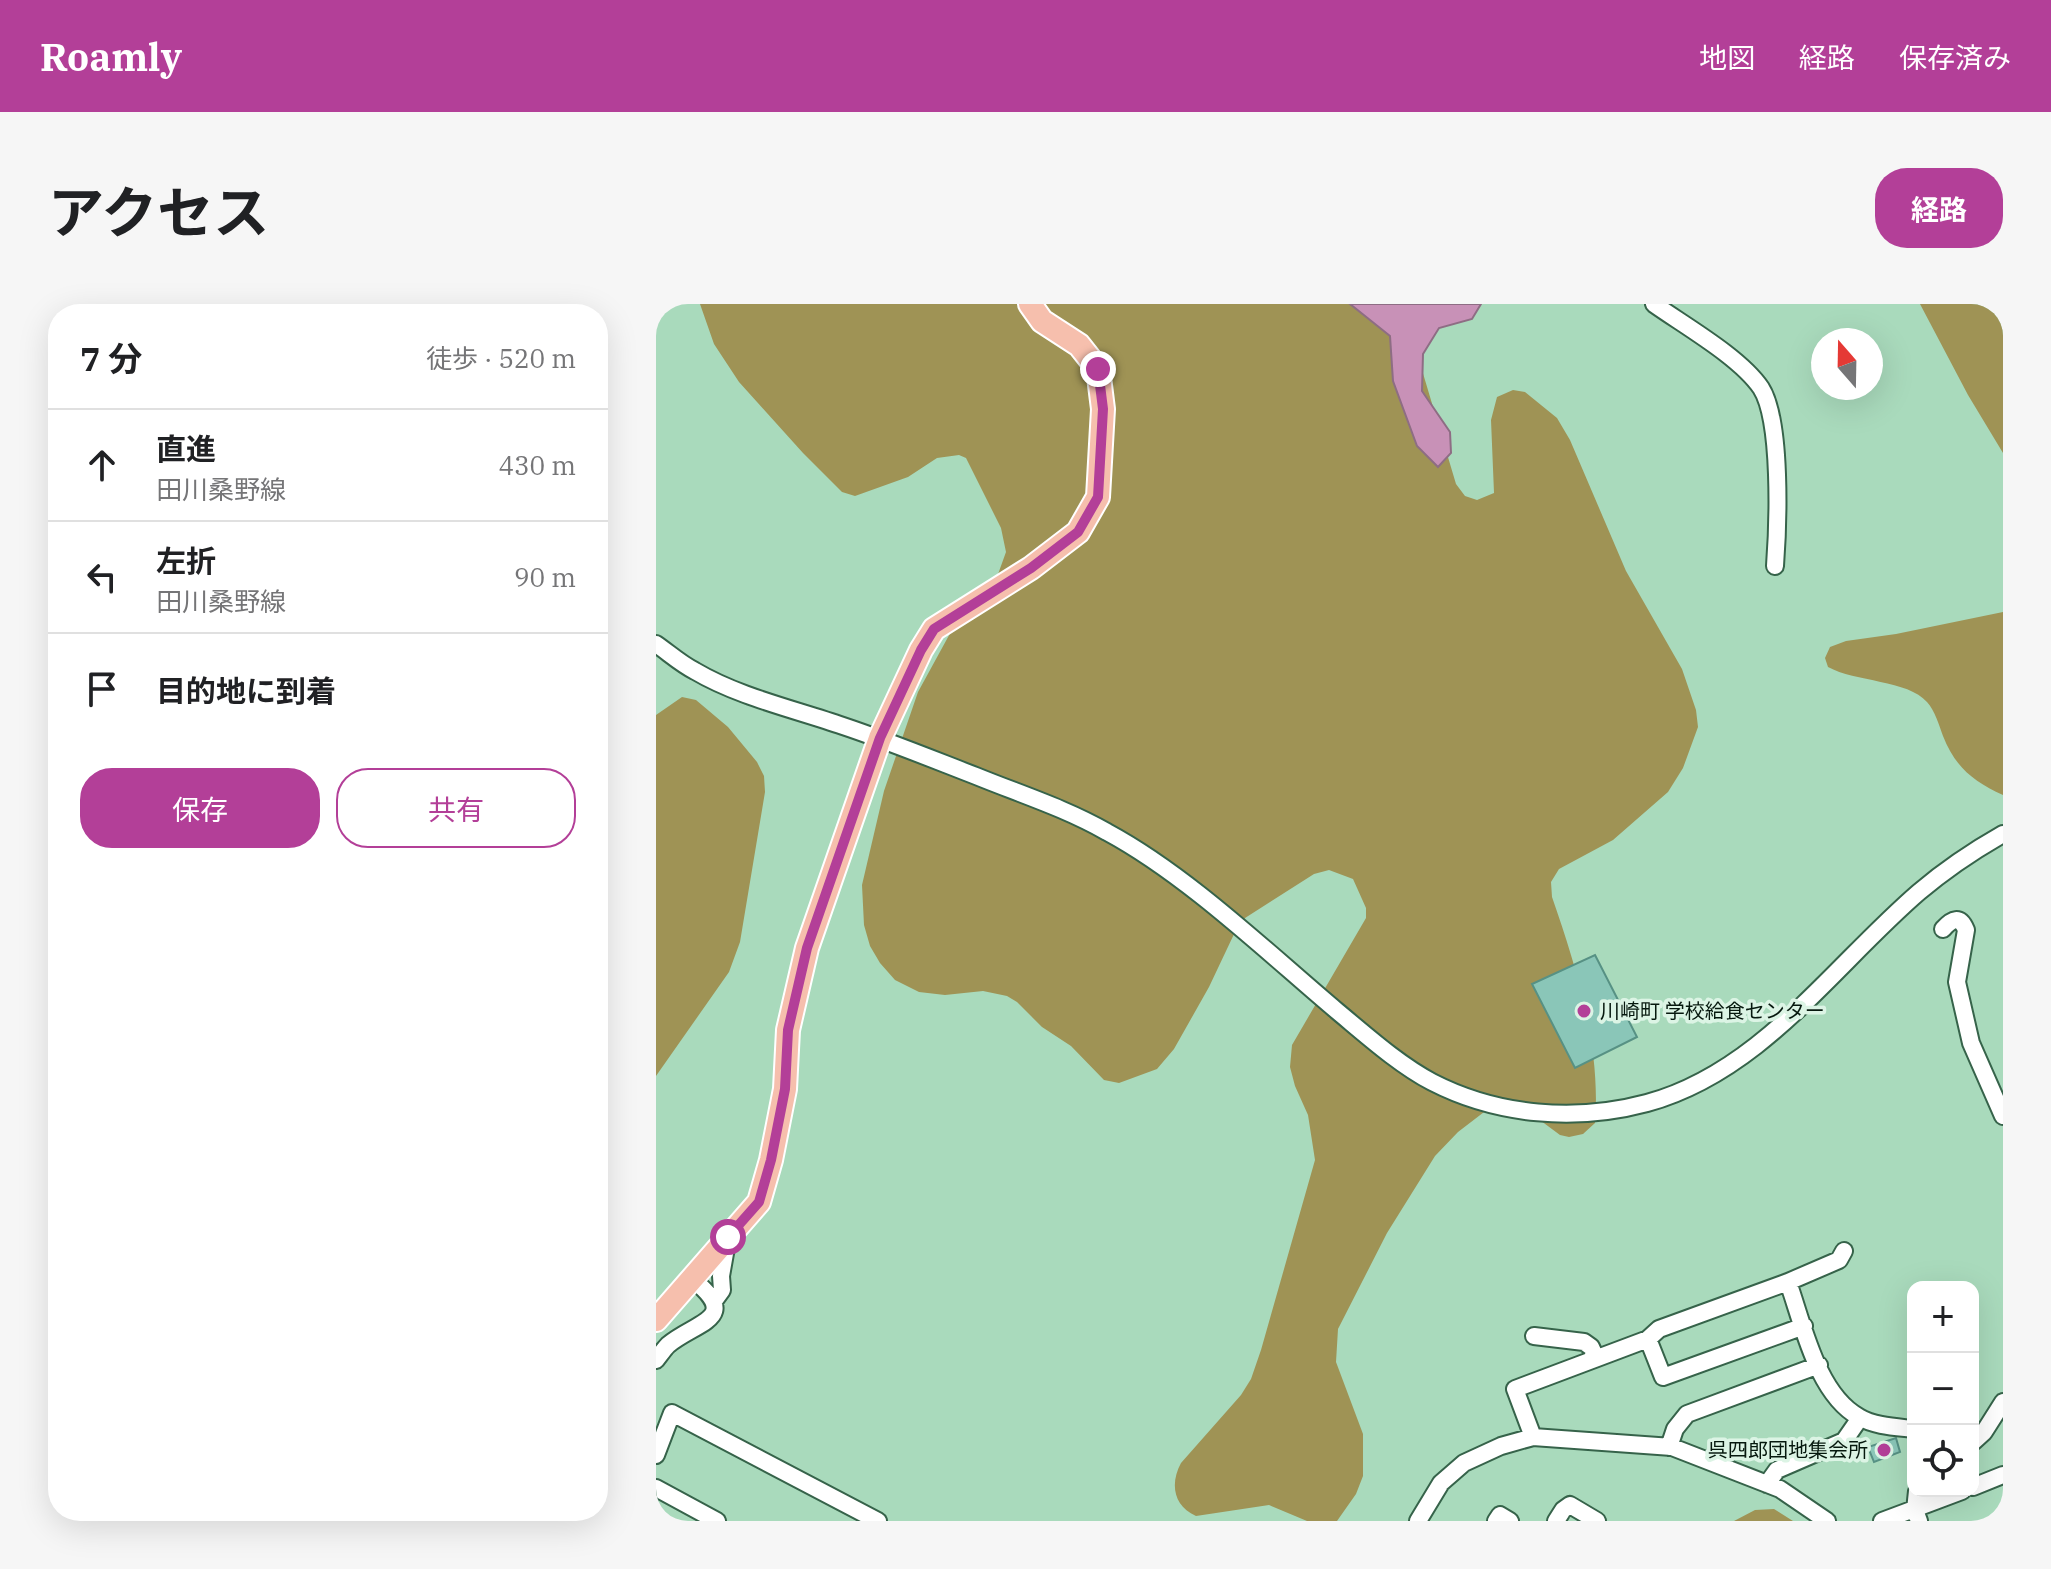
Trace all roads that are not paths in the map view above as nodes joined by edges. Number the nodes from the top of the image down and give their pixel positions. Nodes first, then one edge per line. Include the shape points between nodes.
1 (1030, 304) edge
2 (1654, 304) edge
3 (1775, 566) dead end
4 (656, 644) edge
5 (880, 738) junction
6 (2003, 834) edge
7 (1943, 929) dead end
8 (2003, 1116) edge
9 (728, 1237) junction
10 (1844, 1251) dead end
11 (691, 1278) junction
12 (1788, 1282) junction
13 (714, 1301) junction
14 (656, 1320) edge
15 (1804, 1326) junction
16 (1534, 1336) dead end
17 (1648, 1339) junction
18 (1596, 1358) junction
19 (656, 1360) edge
20 (1819, 1365) junction
21 (2003, 1402) edge
22 (1860, 1418) junction
23 (1907, 1428) edge
24 (1533, 1437) junction
25 (1979, 1437) edge
26 (1669, 1447) junction
27 (656, 1455) edge
28 (2003, 1475) edge
29 (1767, 1484) junction
30 (1979, 1485) edge
31 (656, 1488) edge
32 (1951, 1497) edge
33 (1917, 1516) edge
34 (717, 1521) edge
35 (878, 1521) edge
36 (1418, 1521) edge
37 (1496, 1521) edge
38 (1510, 1521) edge
39 (1556, 1521) edge
40 (1597, 1521) edge
41 (1827, 1521) edge
42 (1882, 1521) edge

1 - 5 main road via 1042,321 1079,345 1098,369 1103,409 1098,497 1078,532 934,629
2 - 3 street via 1739,365 1762,390 1773,425
4 - 5 street via 726,686
5 - 6 street via 1041,799 1109,833 1183,883 1370,1038 1431,1081 1474,1098 1545,1115 1593,1114 1646,1103 1690,1089 1724,1069 1780,1025 1919,893
5 - 9 main road via 807,948 788,1030 785,1089 759,1202
7 - 8 street via 1958,919 1966,930 1957,982 1971,1043
9 - 11 main road
9 - 13 street via 722,1290
10 - 12 street via 1839,1260
11 - 13 street
11 - 14 main road
12 - 15 street
12 - 17 street via 1659,1329
13 - 19 street via 706,1323 667,1346
15 - 17 street via 1663,1377
15 - 20 street
16 - 18 street via 1584,1342
17 - 18 street
18 - 24 street via 1515,1389
20 - 22 street via 1826,1385
20 - 26 street via 1687,1414
21 - 25 street
22 - 23 street
22 - 29 street via 1844,1441 1777,1470
24 - 26 street
24 - 36 street via 1464,1463 1441,1483
26 - 29 street
27 - 35 street via 672,1413
28 - 30 street
29 - 41 street
31 - 34 street
32 - 33 street
33 - 42 street
37 - 38 street via 1500,1515
39 - 40 street via 1570,1505

